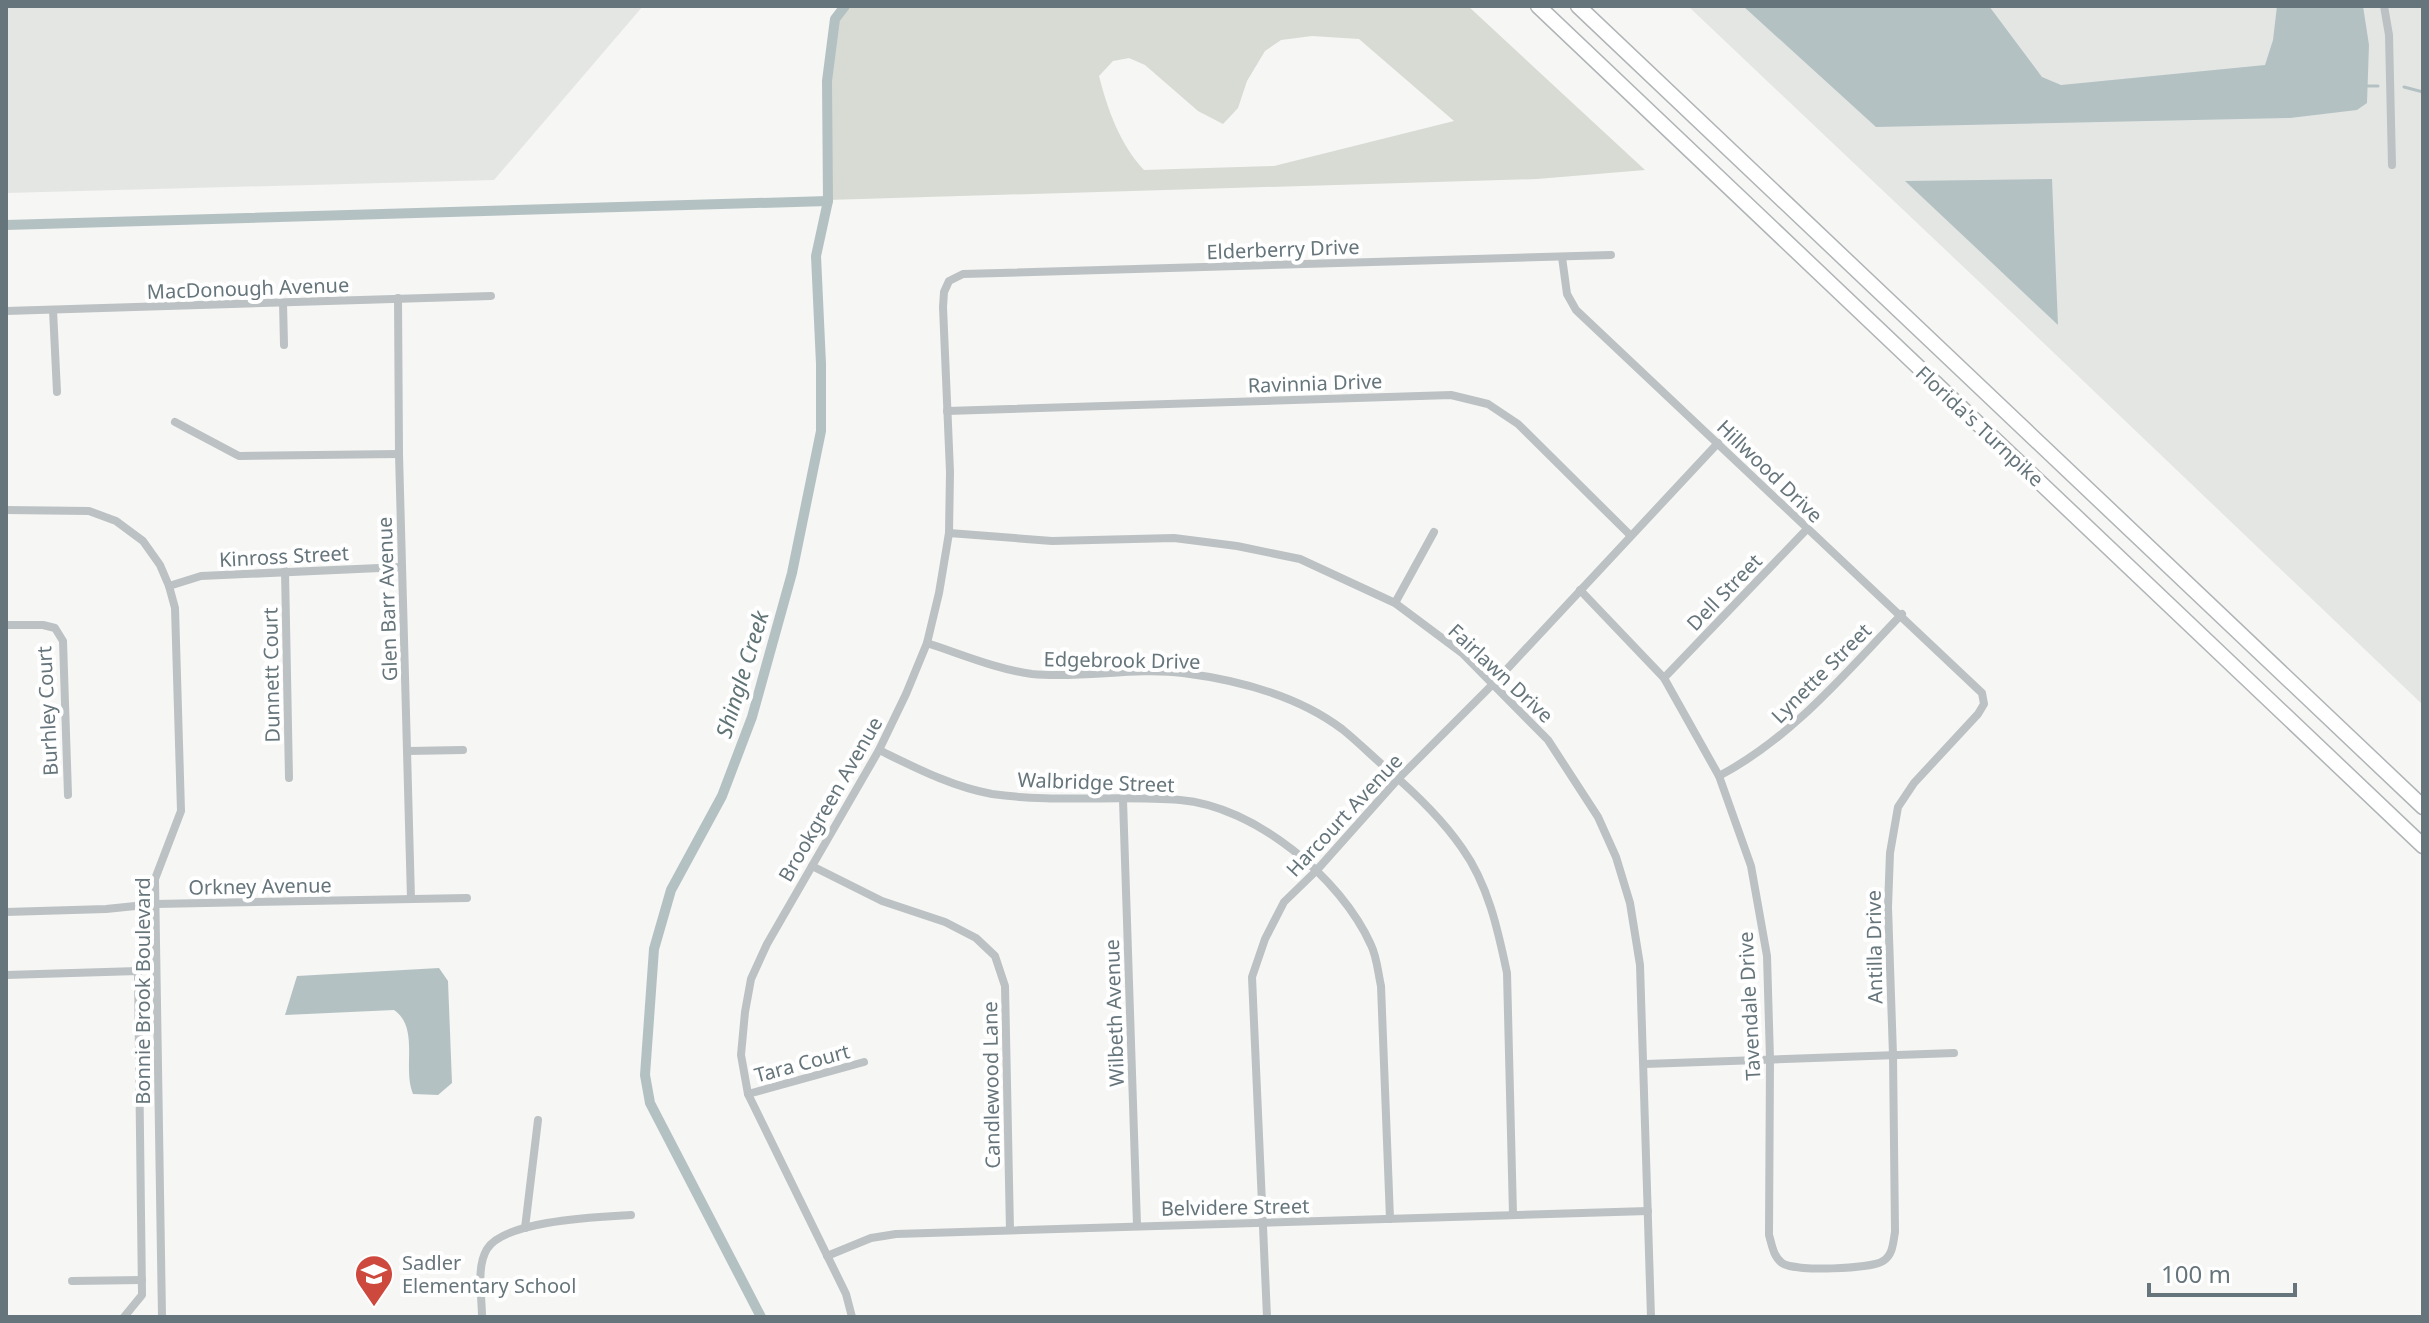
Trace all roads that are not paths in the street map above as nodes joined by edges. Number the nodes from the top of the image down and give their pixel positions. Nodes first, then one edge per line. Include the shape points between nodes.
1 (1538, 6) edge
2 (1578, 6) edge
3 (2384, 6) edge
4 (2392, 165) dead end
5 (1611, 255) dead end
6 (1562, 257) junction
7 (956, 276) joint
8 (491, 296) dead end
9 (398, 298) junction
10 (283, 303) junction
11 (53, 310) junction
12 (6, 311) edge
13 (284, 345) dead end
14 (57, 392) dead end
15 (947, 411) junction
16 (175, 422) dead end
17 (1718, 443) junction
18 (399, 454) junction
19 (6, 510) edge
20 (1807, 529) junction
21 (1434, 532) dead end
22 (949, 533) junction
23 (1630, 535) junction
24 (402, 567) junction
25 (285, 571) junction
26 (169, 586) junction
27 (1580, 590) junction
28 (1395, 603) junction
29 (1902, 614) junction
30 (6, 625) edge
31 (927, 643) junction
32 (1664, 678) junction
33 (1494, 683) junction
34 (1982, 693) joint
35 (463, 750) dead end
36 (879, 750) junction
37 (408, 751) junction
38 (1719, 776) junction
39 (289, 778) dead end
40 (1398, 779) junction
41 (68, 795) dead end
42 (1123, 800) junction
43 (2423, 807) edge
44 (2423, 846) edge
45 (812, 866) junction
46 (1316, 871) junction
47 (467, 898) dead end
48 (411, 899) junction
49 (155, 904) junction
50 (6, 912) edge
51 (6, 975) edge
52 (1954, 1053) dead end
53 (1893, 1055) junction
54 (1770, 1059) junction
55 (864, 1062) dead end
56 (1645, 1064) junction
57 (748, 1094) junction
58 (538, 1120) dead end
59 (1648, 1211) junction
60 (1513, 1214) junction
61 (631, 1215) dead end
62 (1390, 1219) junction
63 (1263, 1222) junction
64 (1137, 1225) junction
65 (525, 1228) junction
66 (1010, 1230) junction
67 (1769, 1235) joint
68 (827, 1256) junction
69 (142, 1280) junction
70 (72, 1281) dead end
71 (161, 1315) edge
72 (124, 1317) edge
73 (482, 1317) edge
74 (852, 1317) edge
75 (1267, 1317) edge
76 (1651, 1317) edge

1 - 44 highway, Florida's Turnpike
2 - 43 highway, Florida's Turnpike
3 - 4 street
5 - 6 street, Elderberry Drive
6 - 7 street, Elderberry Drive
6 - 17 street, Hillwood Drive via 1567,294 1576,310
7 - 15 street, Brookgreen Avenue via 944,292 943,307
8 - 9 street, MacDonough Avenue
9 - 10 street, MacDonough Avenue
9 - 18 street, Glen Barr Avenue
10 - 11 street, MacDonough Avenue
10 - 13 street
11 - 12 street, MacDonough Avenue
11 - 14 street
15 - 22 street, Brookgreen Avenue
15 - 23 street, Ravinnia Drive via 1451,395 1488,404 1518,424
16 - 18 street via 239,456
17 - 20 street, Hillwood Drive
17 - 23 street, Harcourt Avenue
18 - 24 street, Glen Barr Avenue
19 - 26 street, Bonnie Brook Boulevard via 89,511 116,521 143,541
20 - 29 street, Hillwood Drive
20 - 32 street, Dell Street
21 - 28 street
22 - 28 street, Fairlawn Drive via 1052,541 1174,538 1237,546 1300,559
22 - 31 street, Brookgreen Avenue
23 - 27 street, Harcourt Avenue
24 - 25 street, Kinross Street
24 - 37 street, Glen Barr Avenue
25 - 26 street, Kinross Street via 201,576
25 - 39 street, Dunnett Court
26 - 49 street, Bonnie Brook Boulevard via 175,608 181,811 155,879
27 - 32 street, Tavendale Drive
27 - 33 street, Harcourt Avenue
28 - 33 street, Fairlawn Drive
29 - 34 street, Hillwood Drive
29 - 38 street, Lynette Street via 1798,722 1752,759
30 - 41 street, Burhley Court via 55,628 63,641
31 - 36 street, Brookgreen Avenue
31 - 40 street, Edgebrook Drive via 1034,674 1180,673 1238,682 1290,700 1340,728
32 - 38 street, Tavendale Drive
33 - 40 street, Harcourt Avenue
33 - 56 street, Fairlawn Drive via 1548,740 1598,817 1616,857 1640,965
34 - 53 street, Antilla Drive via 1984,704 1978,714 1898,807 1888,907
35 - 37 street
36 - 42 street, Walbridge Street via 988,793
36 - 45 street, Brookgreen Avenue
37 - 48 street, Glen Barr Avenue
38 - 54 street, Tavendale Drive via 1751,866 1767,956
40 - 46 street, Harcourt Avenue
40 - 60 street, Edgebrook Drive via 1463,849 1499,935 1507,973
42 - 46 street, Walbridge Street via 1182,800 1225,810 1253,822
42 - 64 street, Wilbeth Avenue
45 - 57 street, Brookgreen Avenue via 751,979 741,1055
45 - 66 street, Candlewood Lane via 882,901 955,927 995,956 1005,986
46 - 62 street, Walbridge Street via 1356,915 1373,948 1381,986
46 - 63 street, Harcourt Avenue via 1284,902 1252,977
47 - 48 street, Orkney Avenue
48 - 49 street, Orkney Avenue
49 - 50 street, Orkney Avenue
49 - 71 street, Bonnie Brook Boulevard
51 - 69 street via 138,971
52 - 53 street
53 - 54 street
53 - 67 street, Antilla Drive via 1895,1232 1887,1260 1795,1269 1774,1254
54 - 56 street
54 - 67 street, Tavendale Drive
55 - 57 street, Tara Court
56 - 59 street, Fairlawn Drive
57 - 68 street, Brookgreen Avenue
58 - 65 street
59 - 60 street, Belvidere Street
59 - 76 street, Fairlawn Drive
60 - 62 street, Belvidere Street
61 - 65 street
62 - 63 street, Belvidere Street
63 - 64 street, Belvidere Street
63 - 75 street, Harcourt Avenue
64 - 66 street, Belvidere Street
65 - 73 street via 496,1238 486,1250 481,1266
66 - 68 street, Belvidere Street via 896,1234
68 - 74 street, Brookgreen Avenue
69 - 70 street
69 - 72 street via 142,1295

